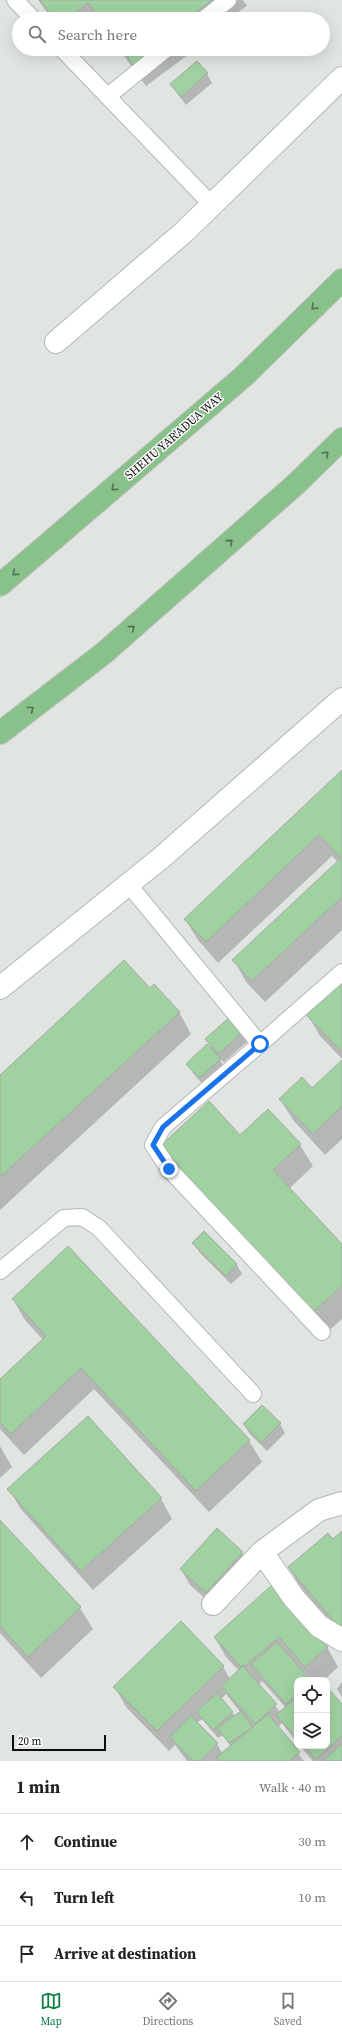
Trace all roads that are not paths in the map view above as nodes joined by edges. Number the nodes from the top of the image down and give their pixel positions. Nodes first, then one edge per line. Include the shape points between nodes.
1 (15, 0) edge
2 (228, 0) edge
3 (26, 12) edge
4 (213, 12) edge
5 (69, 56) edge
6 (157, 56) edge
7 (342, 78) edge
8 (108, 96) junction
9 (212, 205) junction
10 (342, 280) edge
11 (56, 342) dead end
12 (342, 439) edge
13 (0, 585) edge
14 (342, 699) edge
15 (0, 733) edge
16 (129, 885) junction
17 (342, 972) edge
18 (0, 988) edge
19 (260, 1044) junction
20 (0, 1271) edge
21 (322, 1332) dead end
22 (253, 1394) dead end
23 (342, 1503) edge
24 (262, 1552) junction
25 (213, 1604) dead end
26 (342, 1640) edge

1 - 3 lane
2 - 4 lane
5 - 8 lane
6 - 8 lane
7 - 9 street
8 - 9 lane
9 - 11 street
10 -> 13 highway, SHEHU YAR'ADUA WAY via 244,376
15 -> 12 highway via 104,653 290,489
14 - 16 street
16 - 18 street
16 - 19 lane
17 - 19 lane
19 - 21 lane via 163,1127 153,1145 169,1169
20 - 22 lane via 64,1218 82,1217 99,1228
23 - 24 street via 319,1510
24 - 25 street
24 - 26 street via 294,1598 319,1626

